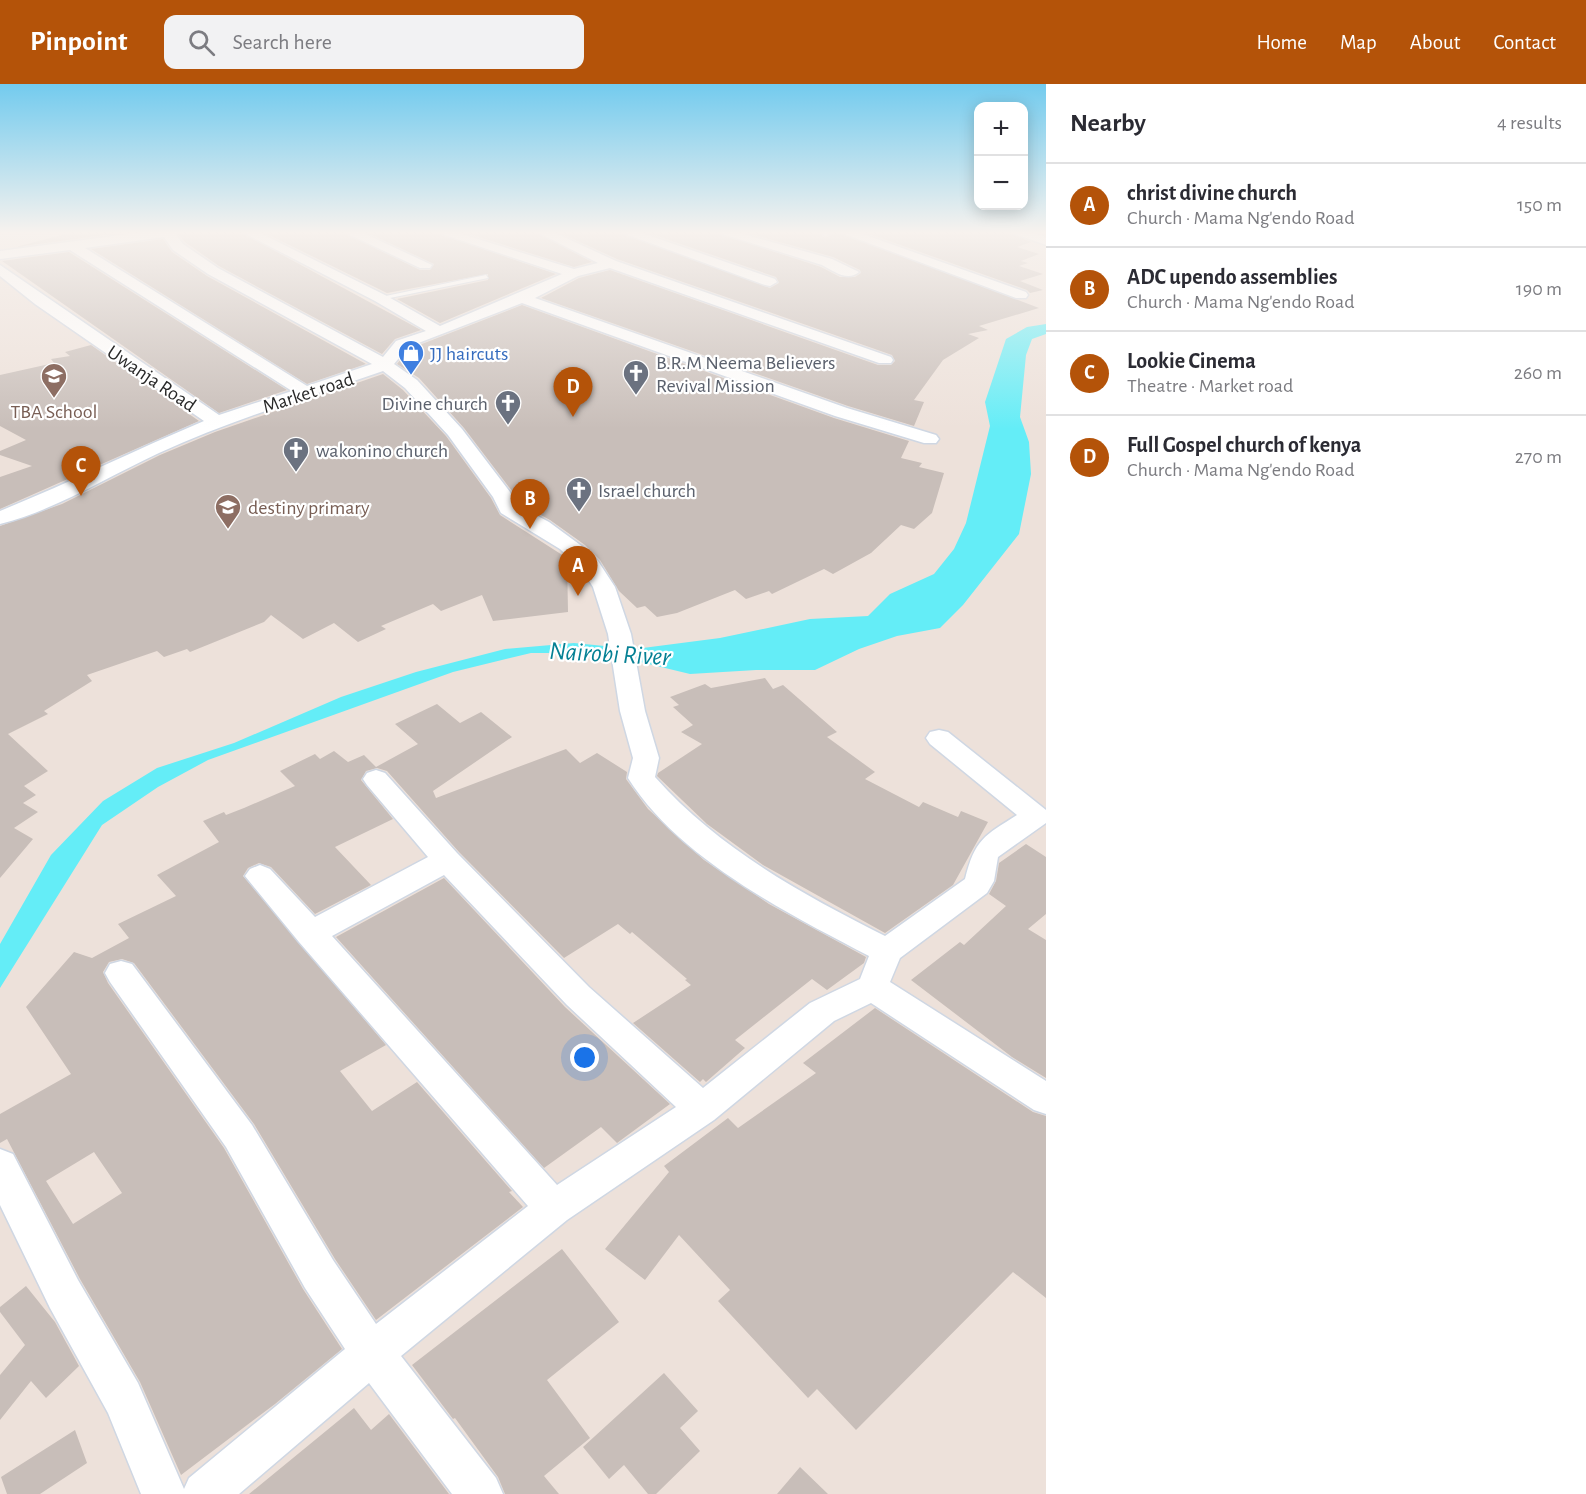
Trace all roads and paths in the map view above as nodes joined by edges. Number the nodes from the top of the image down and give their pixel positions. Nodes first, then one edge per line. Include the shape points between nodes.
1 (38, 298) edge
2 (156, 298) edge
3 (262, 298) edge
4 (380, 298) edge
5 (518, 298) edge
6 (522, 298) edge
7 (709, 298) edge
8 (439, 332) junction
9 (885, 360) dead end
10 (385, 365) junction
11 (305, 392) junction
12 (217, 422) junction
13 (930, 439) dead end
14 (0, 518) edge
15 (939, 738) dead end
16 (376, 779) dead end
17 (447, 860) junction
18 (260, 876) dead end
19 (310, 934) junction
20 (887, 951) junction
21 (121, 973) dead end
22 (872, 987) junction
23 (1046, 1099) edge
24 (702, 1109) junction
25 (0, 1166) edge
26 (554, 1208) junction
27 (372, 1353) junction
28 (164, 1494) edge
29 (205, 1494) edge
30 (480, 1494) edge

1 - 12 street, Uwanja Road
2 - 11 street
3 - 10 street
4 - 8 street
5 - 8 street, Market road
6 - 13 street via 841,412
7 - 9 street
8 - 10 street, Market road via 402,344
10 - 11 street, Market road
10 - 20 street via 411,384 456,433 508,508 542,527 592,568 616,621 636,737 646,758 641,778 656,797 704,842 803,908
11 - 12 street, Market road
12 - 14 street, Market road
15 - 20 street via 1036,816 986,851 977,885
16 - 17 street
17 - 19 street
17 - 24 street via 578,996
18 - 19 street
19 - 26 street
20 - 22 street
21 - 27 street via 239,1136 319,1274
22 - 23 street
22 - 24 street via 822,1012
24 - 26 street
25 - 28 street via 64,1294 123,1398
26 - 27 street
27 - 29 street
27 - 30 street

